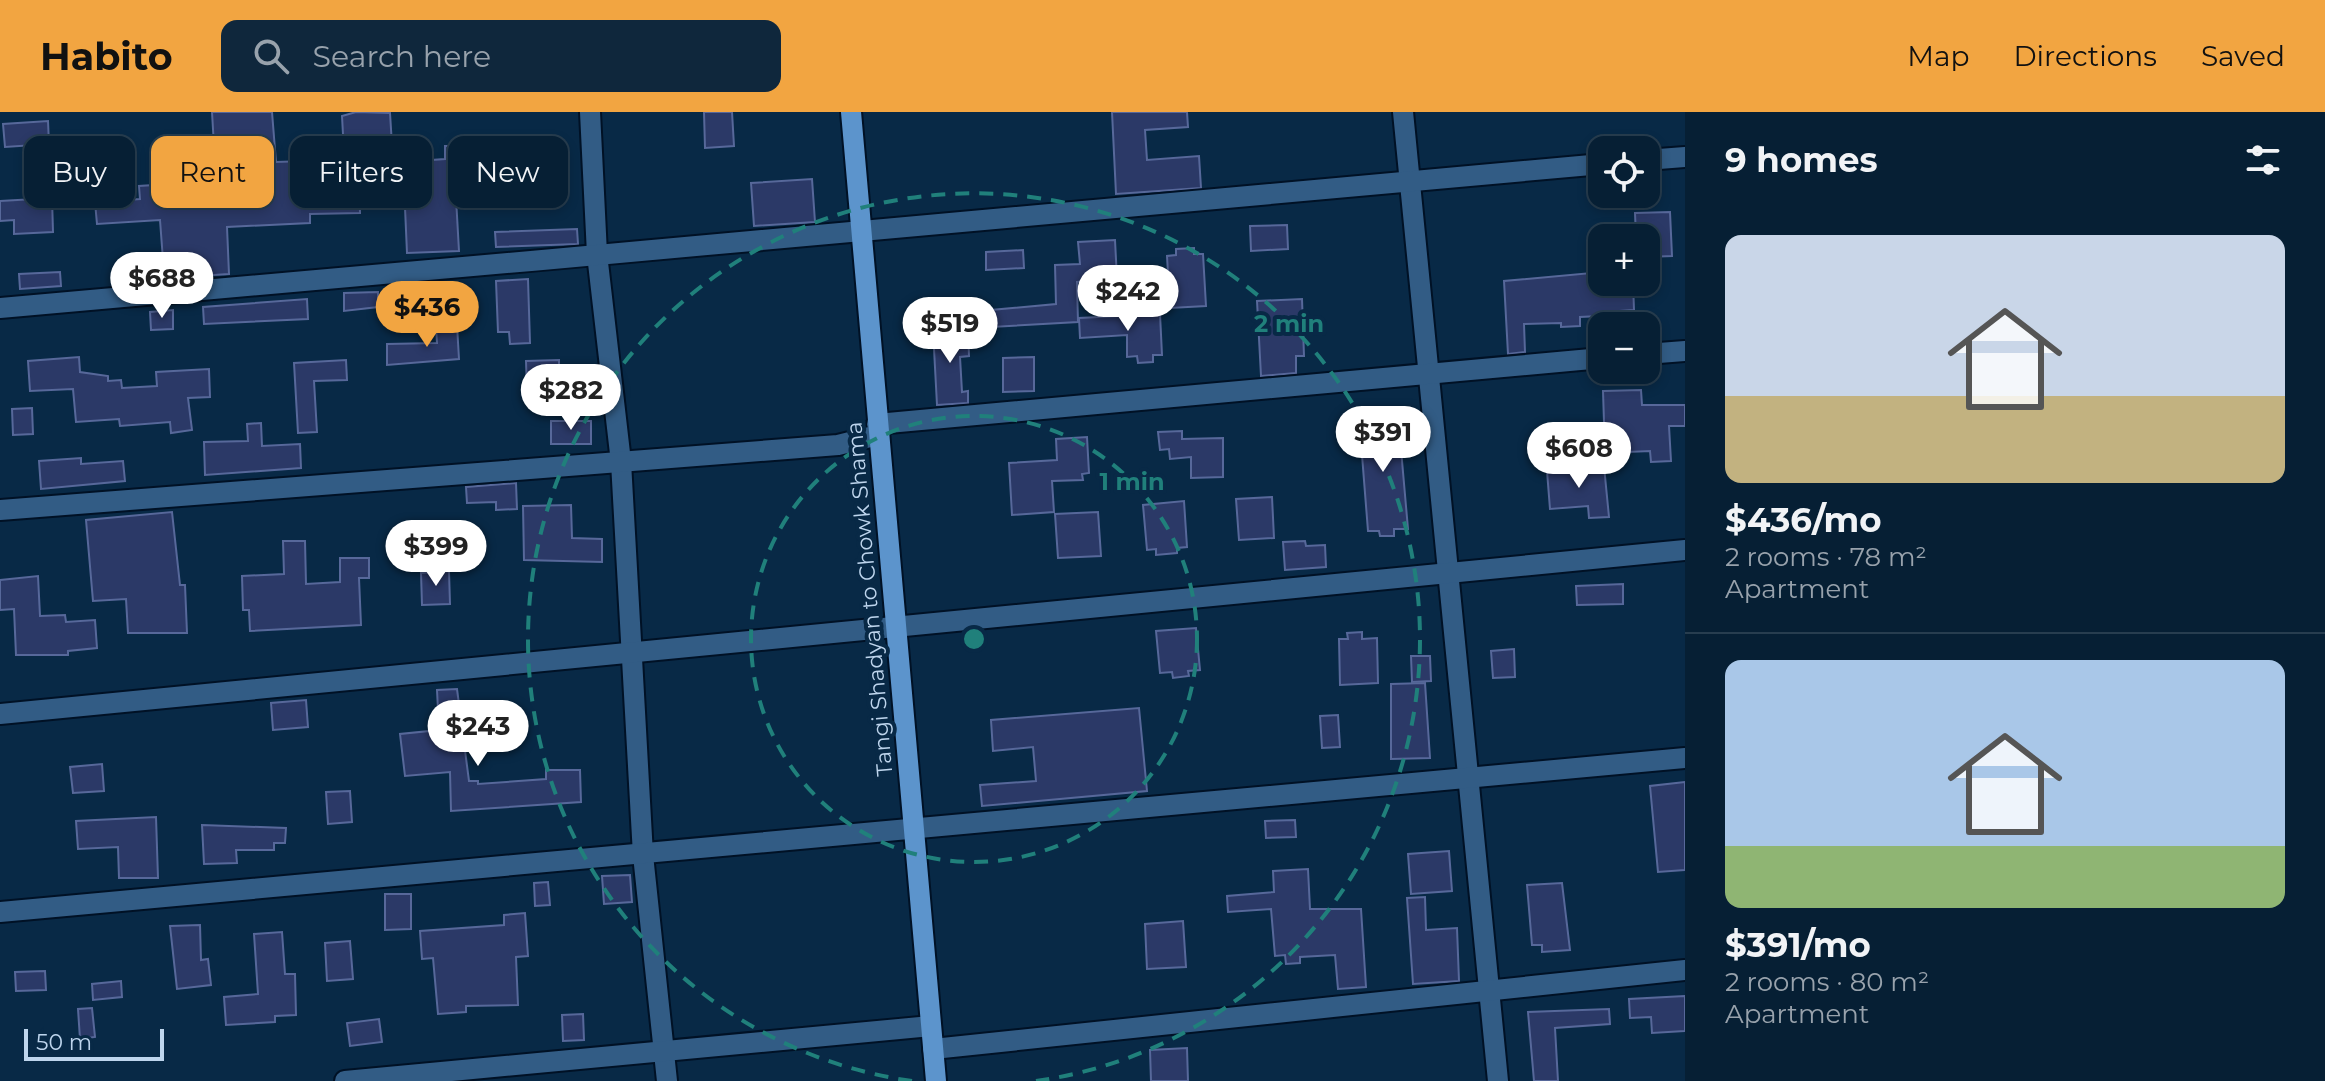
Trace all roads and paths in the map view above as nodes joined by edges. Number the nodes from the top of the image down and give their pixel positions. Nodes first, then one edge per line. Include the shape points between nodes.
1 (590, 112) edge
2 (851, 112) edge
3 (1403, 112) edge
4 (1685, 157) edge
5 (1660, 159) edge
6 (1588, 165) edge
7 (1410, 182) junction
8 (861, 234) junction
9 (597, 254) junction
10 (0, 308) edge
11 (1685, 351) edge
12 (1660, 353) edge
13 (1588, 359) edge
14 (1429, 374) junction
15 (877, 430) junction
16 (621, 462) junction
17 (0, 510) edge
18 (1685, 550) edge
19 (1448, 573) junction
20 (897, 625) junction
21 (630, 655) junction
22 (0, 714) edge
23 (1685, 758) edge
24 (1468, 778) junction
25 (915, 831) junction
26 (643, 855) junction
27 (0, 912) edge
28 (1685, 970) edge
29 (1489, 991) junction
30 (931, 1026) junction
31 (933, 1049) junction
32 (662, 1051) junction
33 (345, 1081) edge
34 (667, 1081) edge
35 (936, 1081) edge
36 (1498, 1081) edge

1 - 9 street
2 - 8 main road, Tangi Shadyan to Chowk Shama
3 - 7 street
4 - 5 street
6 - 7 street
7 - 8 street
7 - 14 street
8 - 9 street
8 - 15 main road, Tangi Shadyan to Chowk Shama
9 - 10 street
9 - 16 street
11 - 12 street
13 - 14 street
14 - 15 street
14 - 19 street
15 - 16 street via 838,445
15 - 20 main road, Tangi Shadyan to Chowk Shama
16 - 17 street
16 - 21 street
18 - 19 street
19 - 20 street
19 - 24 street
20 - 21 street
20 - 25 main road, Tangi Shadyan to Chowk Shama
21 - 22 street
21 - 26 street
23 - 24 street
24 - 25 street
24 - 29 street
25 - 26 street
25 - 30 main road, Tangi Shadyan to Chowk Shama
26 - 27 street
26 - 32 street
28 - 29 street
29 - 31 street
29 - 36 street
30 - 31 main road, Tangi Shadyan to Chowk Shama
30 - 32 street
31 - 35 main road, Tangi Shadyan to Chowk Shama
32 - 33 street
32 - 34 street

